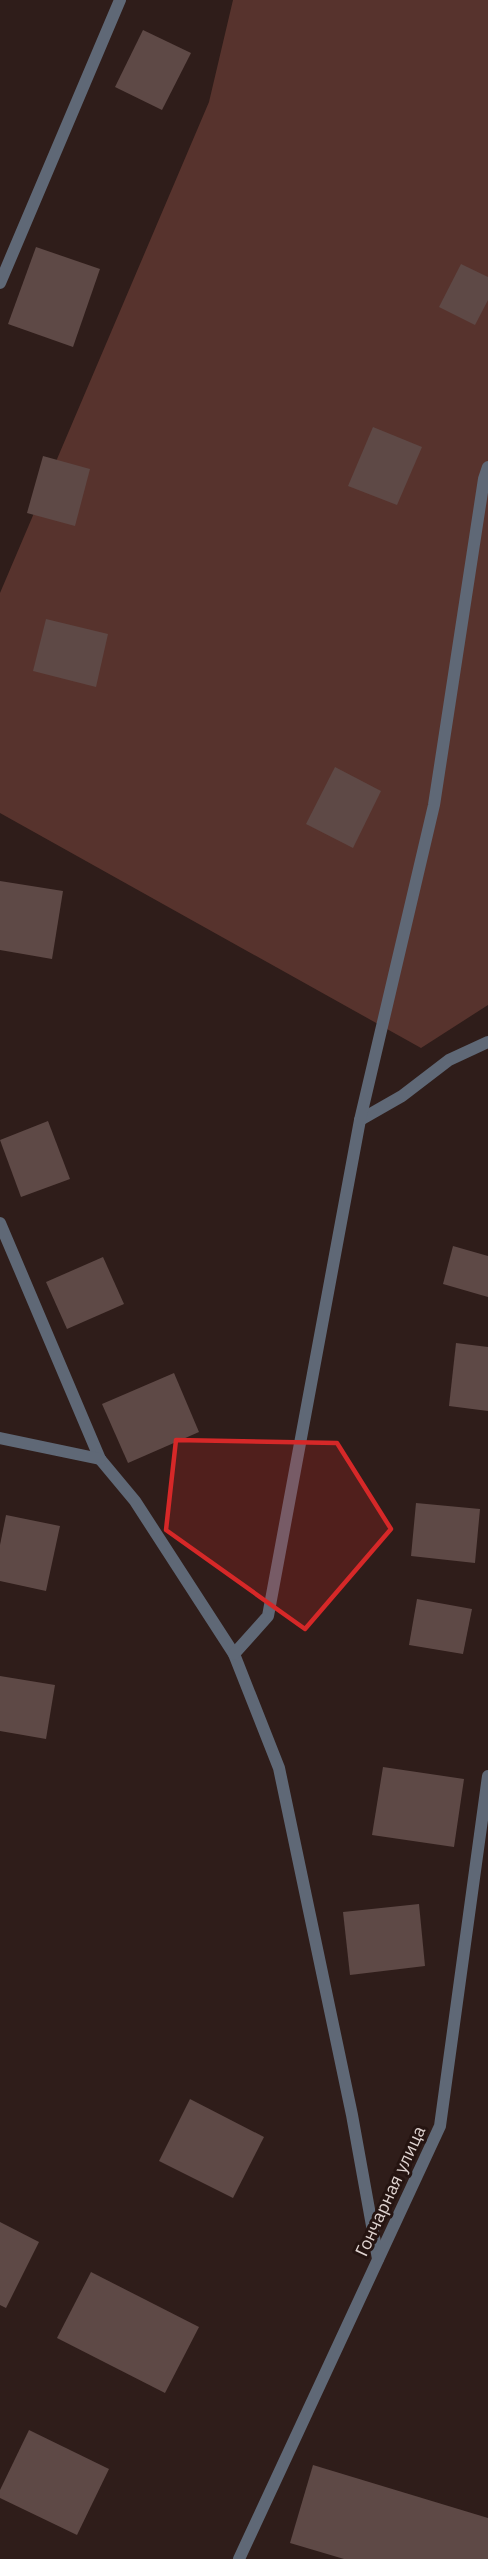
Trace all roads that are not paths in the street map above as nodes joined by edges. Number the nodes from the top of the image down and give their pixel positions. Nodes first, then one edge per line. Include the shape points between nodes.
1 (120, 0) edge
2 (0, 283) edge
3 (488, 467) edge
4 (488, 1042) edge
5 (360, 1120) junction
6 (0, 1223) edge
7 (0, 1438) edge
8 (100, 1459) junction
9 (234, 1654) junction
10 (488, 1776) edge
11 (378, 2259) junction
12 (239, 2559) edge

1 - 2 street
3 - 5 street via 434,805
4 - 5 street via 449,1060 402,1096
5 - 9 street via 268,1616
6 - 8 street
7 - 8 street
8 - 9 street via 135,1501
9 - 11 street via 279,1768
10 - 11 street, Гончарная улица via 440,2126
11 - 12 street, Гончарная улица

